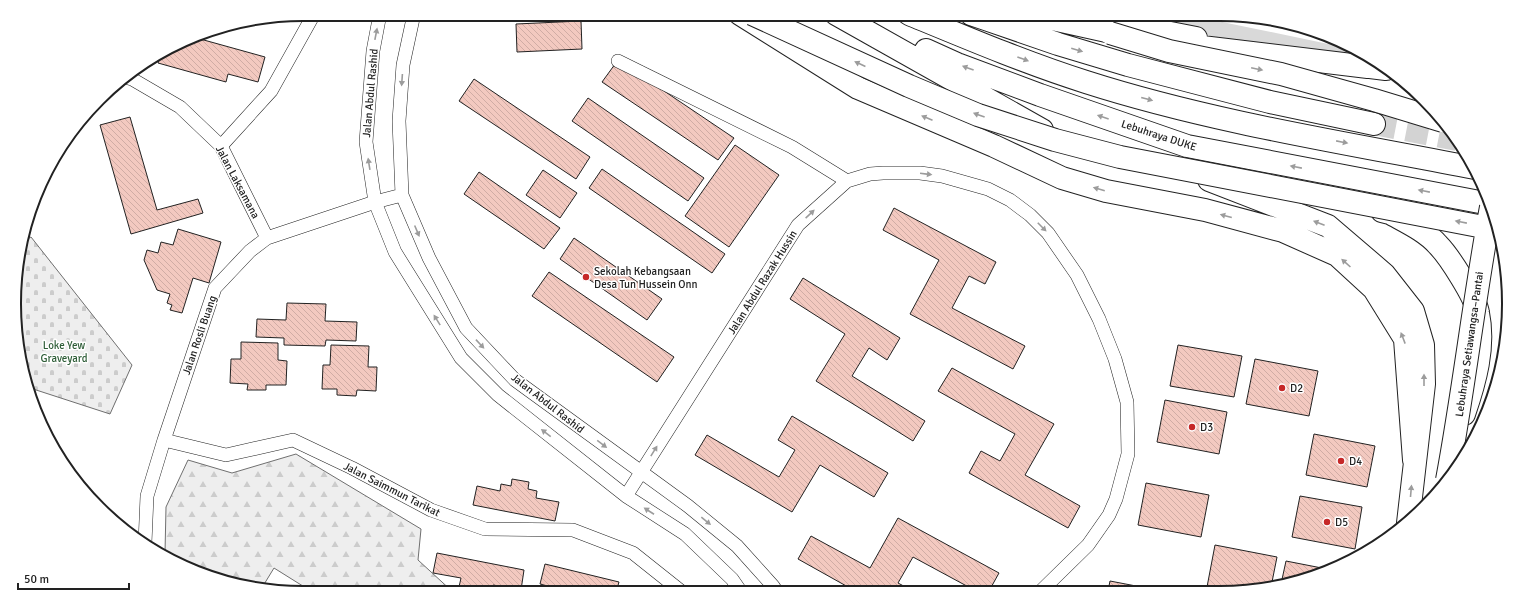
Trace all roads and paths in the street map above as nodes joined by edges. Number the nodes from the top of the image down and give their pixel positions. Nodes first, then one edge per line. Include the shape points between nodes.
1 (310, 21) edge
2 (379, 21) edge
3 (412, 21) edge
4 (751, 21) edge
5 (767, 21) edge
6 (848, 21) edge
7 (860, 21) edge
8 (925, 21) edge
9 (992, 21) edge
10 (1059, 21) edge
11 (1108, 21) edge
12 (1110, 33) junction
13 (618, 61) dead end
14 (1374, 67) edge
15 (1374, 68) edge
16 (132, 79) edge
17 (1210, 86) junction
18 (1422, 107) edge
19 (1433, 118) edge
20 (1374, 124) tunnel mouth
21 (222, 146) junction
22 (1466, 166) edge
23 (1204, 178) junction
24 (847, 181) junction
25 (402, 195) junction
26 (375, 202) junction
27 (1483, 203) edge
28 (1489, 219) edge
29 (1492, 229) edge
30 (267, 238) junction
31 (164, 440) junction
32 (1414, 460) junction
33 (1448, 469) edge
34 (641, 473) junction
35 (1445, 473) edge
36 (626, 496) junction
37 (1409, 513) edge
38 (145, 537) edge
39 (674, 586) edge
40 (737, 586) edge
41 (773, 586) edge
42 (1046, 586) edge

1 - 21 street via 271,91
26 -> 2 street, Jalan Abdul Rashid via 366,142 373,51
3 -> 25 street, Jalan Abdul Rashid via 403,65 400,113
32 -> 4 highway via 1405,339 1374,289 1337,255 1283,231 1204,210 1106,191 1062,178 858,88
29 -> 5 highway, bridge via 1120,156 1055,140 978,115
6 - 23 highway via 1042,131
27 -> 7 highway, Lebuhraya DUKE via 1187,146 957,64
8 -> 22 highway via 1086,82 1172,106
9 -> 17 highway via 1058,44
10 - 12 highway
11 - 14 highway
12 - 15 highway, bridge
12 -> 19 highway, bridge via 1169,51 1281,74
13 - 24 street via 792,147
16 - 21 street, Jalan Laksamana via 180,107
17 - 18 highway via 1273,91 1372,111
17 - 20 highway via 1270,102
21 - 30 street, Jalan Laksamana
32 -> 23 highway via 1424,384 1424,345 1413,311 1384,274 1328,226
23 - 35 highway via 1390,213 1438,244 1460,274 1478,312 1480,349 1474,384
34 -> 24 street, Jalan Abdul Razak Hussin via 798,226
24 -> 42 street, Jalan Abdul Razak Hussin via 870,174 914,173 942,176 988,189 1010,200 1048,233 1089,297 1115,359 1126,402 1128,454 1116,499 1100,531
25 - 26 street, Jalan Rosli Buang
25 -> 34 street, Jalan Abdul Rashid via 429,258 466,328 515,380
26 - 30 street, Jalan Rosli Buang
36 -> 26 street, Jalan Abdul Rashid via 498,395 461,358 395,252
28 - 33 highway, Lebuhraya Setiawangsa–Pantai, bridge
30 - 31 street, Jalan Rosli Buang via 250,251 214,288
31 - 38 street, Jalan Rosli Buang via 147,496
31 - 39 street, Jalan Saimmun Tarikat via 226,455 293,440 431,510 484,529 580,532 633,554
37 -> 32 highway
34 - 36 street, Jalan Abdul Razak Hussin
34 -> 41 street, Jalan Abdul Rashid via 688,506 737,546
40 -> 36 street, Jalan Abdul Rashid via 685,534

